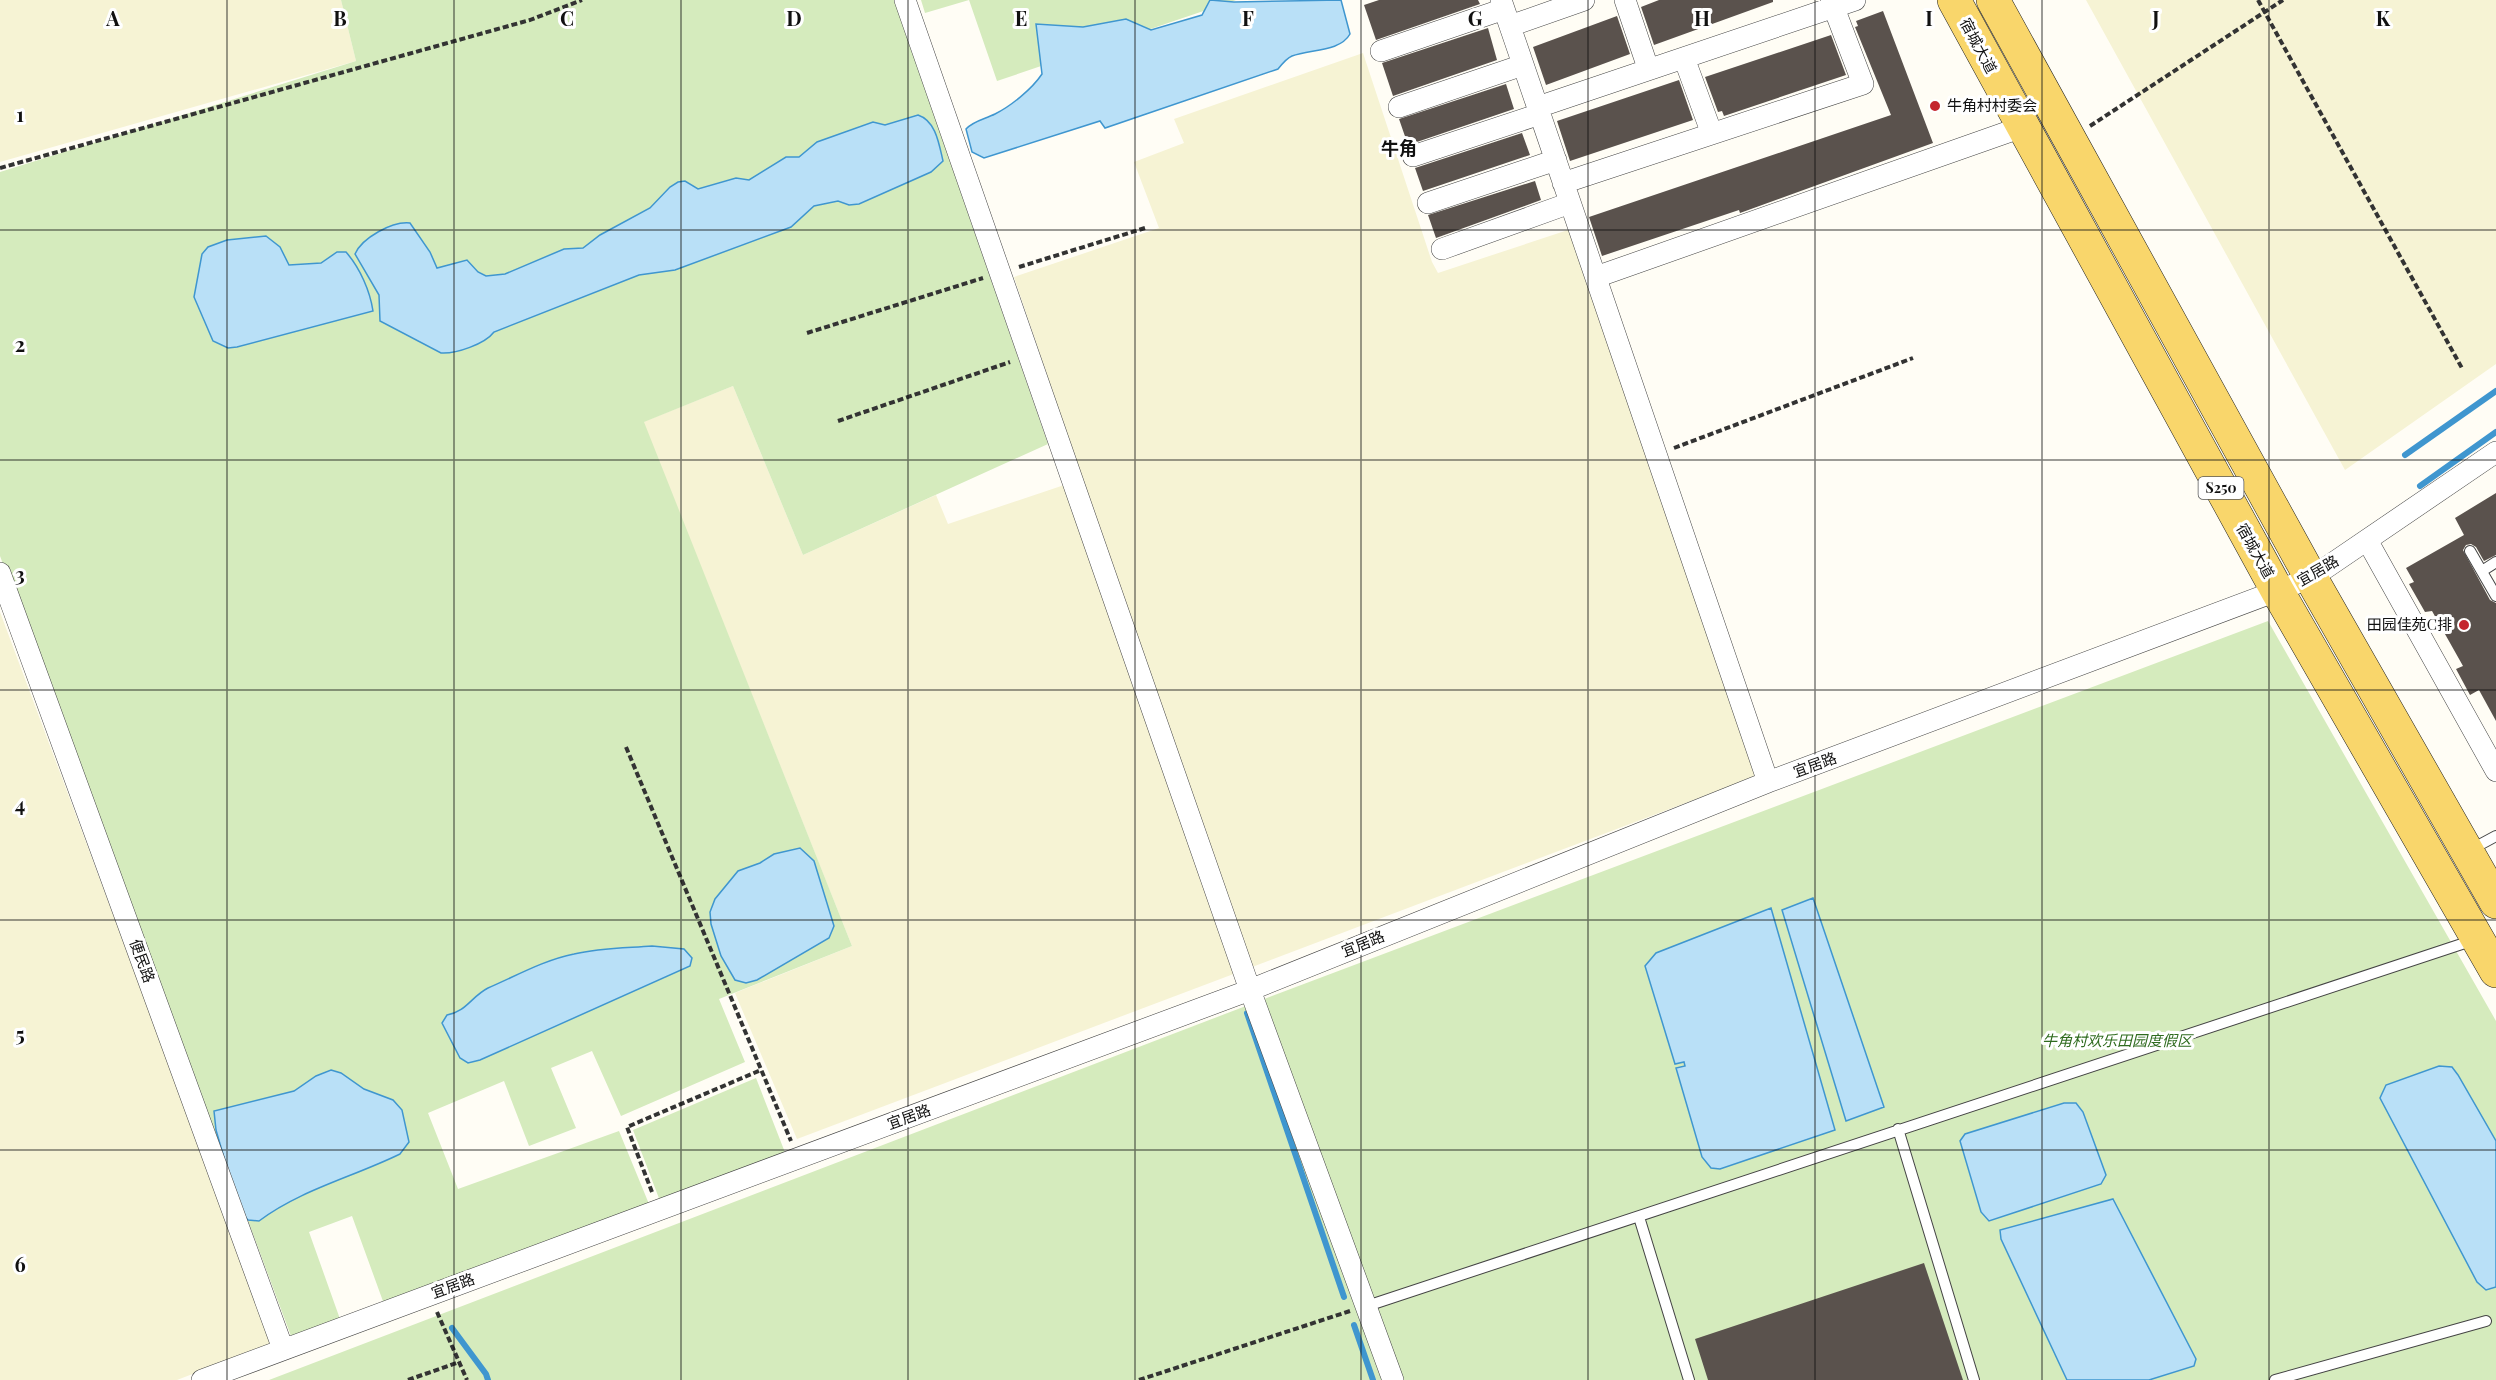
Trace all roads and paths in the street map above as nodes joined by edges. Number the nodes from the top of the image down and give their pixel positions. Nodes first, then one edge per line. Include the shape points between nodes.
1 (582, 0) edge
2 (905, 0) edge
3 (1584, 0) edge
4 (1624, 0) edge
5 (1855, 0) edge
6 (1954, 0) edge
7 (1993, 0) edge
8 (2258, 0) edge
9 (2283, 0) edge
10 (1832, 4) edge
11 (1505, 12) edge
12 (2265, 13) junction
13 (1381, 51) dead end
14 (1684, 58) junction
15 (1523, 65) junction
16 (1648, 68) junction
17 (1399, 107) dead end
18 (1539, 111) junction
19 (2022, 126) junction
20 (1712, 134) junction
21 (2069, 139) junction
22 (1413, 156) dead end
23 (1556, 160) junction
24 (0, 168) edge
25 (1563, 183) junction
26 (1428, 203) dead end
27 (1570, 203) junction
28 (1145, 228) dead end
29 (1442, 249) dead end
30 (1001, 273) junction
31 (1596, 277) junction
32 (807, 333) dead end
33 (1029, 355) junction
34 (1913, 358) dead end
35 (2463, 370) dead end
36 (838, 421) dead end
37 (2496, 452) edge
38 (1656, 455) junction
39 (2367, 540) junction
40 (2470, 551) dead end
41 (2496, 562) edge
42 (2482, 571) junction
43 (0, 573) edge
44 (2311, 578) junction
45 (2278, 592) junction
46 (2496, 596) edge
47 (626, 747) dead end
48 (2496, 771) edge
49 (1768, 782) junction
50 (2496, 837) edge
51 (2467, 851) junction
52 (2496, 903) edge
53 (2478, 939) junction
54 (2496, 971) edge
55 (1250, 990) junction
56 (761, 1070) junction
57 (1898, 1129) junction
58 (798, 1158) junction
59 (659, 1210) junction
60 (1639, 1217) junction
61 (429, 1295) junction
62 (1367, 1306) junction
63 (2486, 1321) dead end
64 (283, 1349) junction
65 (459, 1362) junction
66 (202, 1380) edge
67 (408, 1380) edge
68 (467, 1380) edge
69 (1139, 1380) edge
70 (1393, 1380) edge
71 (1689, 1380) edge
72 (1974, 1380) edge
73 (2275, 1380) edge

1 - 24 path via 530,20
2 - 30 street
3 - 11 street
4 - 16 street
5 - 10 street
6 - 19 main road, 宿城大道 / S250
7 - 21 main road, S250
8 - 12 path
9 - 12 path
10 - 14 street
10 - 20 street via 1863,84
11 - 13 street
11 - 15 street
12 - 21 path
12 - 35 path
14 - 16 street
14 - 20 street
15 - 17 street
15 - 18 street
16 - 18 street
18 - 22 street
18 - 23 street
19 - 31 street
19 - 45 main road, 宿城大道 / S250
20 - 25 street
21 - 44 main road, S250
23 - 25 street
23 - 26 street
25 - 27 street
27 - 29 street
27 - 31 street
28 - 30 path
30 - 32 path
30 - 33 street
31 - 38 street
33 - 36 path
33 - 55 street
34 - 38 path
37 - 39 street, 宜居路
38 - 49 street
39 - 44 street, 宜居路
39 - 48 street
40 - 42 lane
41 - 42 lane
42 - 46 lane
43 - 64 street, 便民路
44 - 45 street, 宜居路
44 - 51 main road, S250
45 - 49 street, 宜居路
45 - 53 main road, 宿城大道 / S250
47 - 56 path
49 - 55 street, 宜居路
50 - 51 lane
51 - 52 main road, S250
53 - 54 main road, 宿城大道 / S250
53 - 57 lane
55 - 58 street, 宜居路
55 - 62 street
56 - 58 path
56 - 59 path via 627,1127
57 - 60 lane
57 - 72 lane
58 - 59 street, 宜居路
59 - 61 street, 宜居路
60 - 62 lane
60 - 71 lane
61 - 64 street, 宜居路
61 - 65 path
62 - 69 path
62 - 70 street
63 - 73 lane
64 - 66 street, 宜居路
65 - 67 path
65 - 68 path

